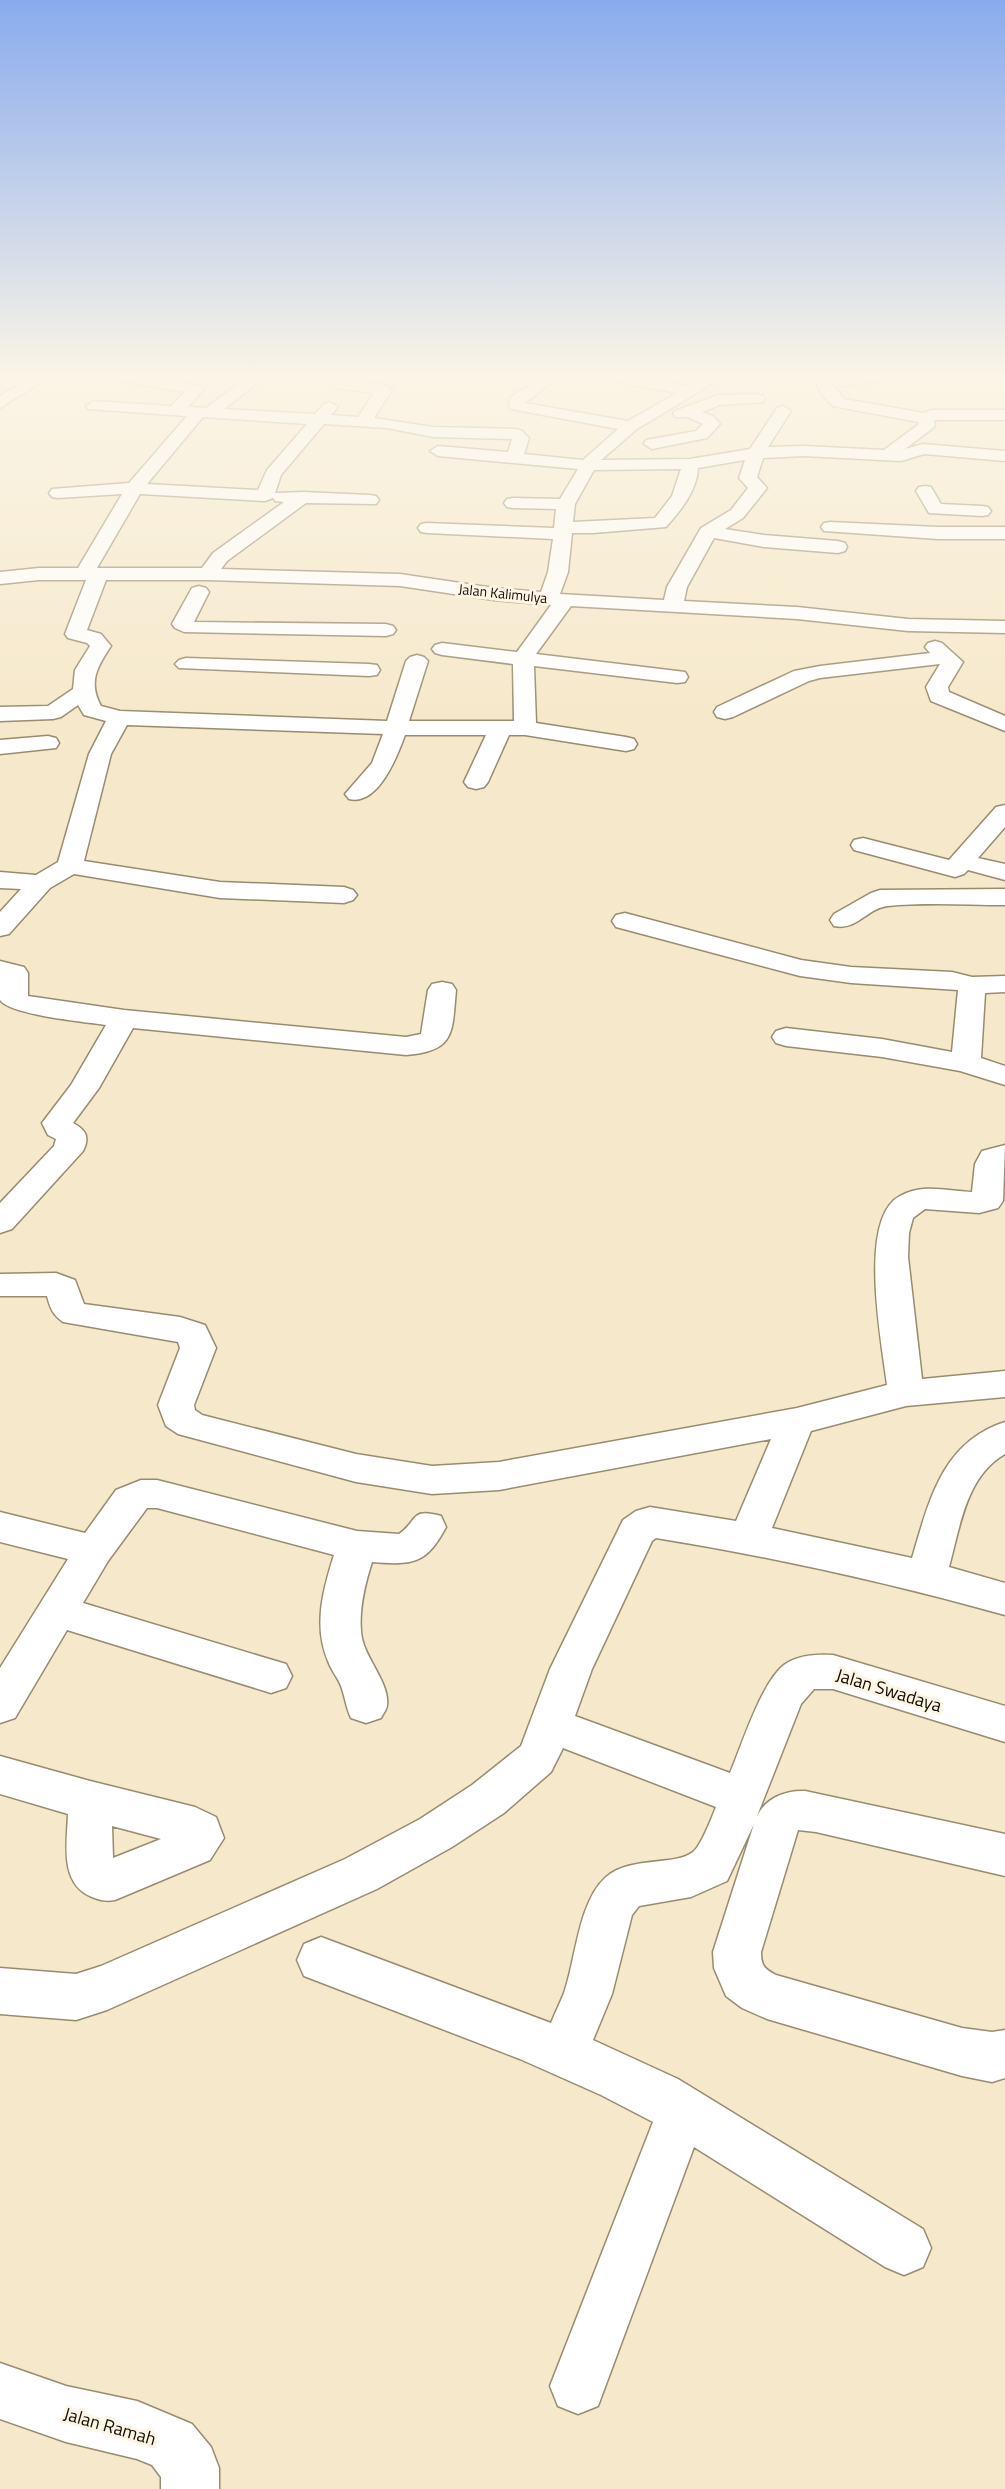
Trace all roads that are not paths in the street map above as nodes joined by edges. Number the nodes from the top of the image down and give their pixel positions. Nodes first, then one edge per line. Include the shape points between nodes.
1 (70, 492) edge
2 (132, 492) edge
3 (202, 492) edge
4 (266, 492) edge
5 (573, 492) edge
6 (683, 492) edge
7 (755, 492) edge
8 (926, 492) edge
9 (57, 493) dead end
10 (265, 496) junction
11 (303, 498) junction
12 (370, 500) dead end
13 (513, 503) dead end
14 (566, 504) junction
15 (997, 510) dead end
16 (830, 526) dead end
17 (427, 528) dead end
18 (563, 530) junction
19 (708, 532) junction
20 (1005, 533) edge
21 (838, 547) dead end
22 (91, 575) junction
23 (295, 576) junction
24 (0, 578) edge
25 (203, 583) junction
26 (557, 599) junction
27 (673, 605) junction
28 (990, 621) edge
29 (908, 626) junction
30 (277, 630) junction
31 (386, 630) dead end
32 (442, 649) dead end
33 (947, 657) junction
34 (523, 658) junction
35 (417, 661) dead end
36 (186, 663) dead end
37 (272, 668) junction
38 (369, 670) dead end
39 (677, 677) dead end
40 (246, 686) dead end
41 (82, 693) junction
42 (725, 712) dead end
43 (0, 714) edge
44 (119, 718) junction
45 (1005, 724) edge
46 (396, 728) junction
47 (525, 728) junction
48 (500, 729) junction
49 (48, 743) dead end
50 (626, 744) dead end
51 (0, 747) edge
52 (476, 782) dead end
53 (357, 794) dead end
54 (1000, 823) edge
55 (863, 845) dead end
56 (962, 861) junction
57 (70, 866) junction
58 (1005, 872) edge
59 (0, 880) edge
60 (41, 883) junction
61 (344, 895) dead end
62 (1003, 903) edge
63 (625, 921) dead end
64 (843, 921) dead end
65 (0, 928) edge
66 (0, 969) edge
67 (1005, 984) edge
68 (972, 985) junction
69 (442, 990) dead end
70 (124, 1019) junction
71 (786, 1037) dead end
72 (966, 1063) junction
73 (1005, 1076) edge
74 (1005, 1155) edge
75 (0, 1222) edge
76 (0, 1285) edge
77 (1005, 1384) edge
78 (906, 1393) junction
79 (797, 1421) junction
80 (1005, 1436) edge
81 (0, 1527) edge
82 (428, 1527) dead end
83 (748, 1538) junction
84 (357, 1546) junction
85 (94, 1550) junction
86 (926, 1577) junction
87 (1005, 1599) edge
88 (57, 1611) junction
89 (271, 1676) dead end
90 (1, 1703) edge
91 (366, 1706) dead end
92 (1005, 1724) edge
93 (551, 1725) junction
94 (0, 1774) edge
95 (742, 1797) junction
96 (90, 1801) dead end
97 (1005, 1855) edge
98 (321, 1960) dead end
99 (0, 1991) edge
100 (563, 2052) junction
101 (1005, 2054) edge
102 (682, 2112) junction
103 (904, 2248) dead end
104 (578, 2386) dead end
105 (0, 2391) edge
106 (190, 2489) edge

1 - 9 street
2 - 22 street
3 - 10 street
4 - 10 street
5 - 14 street
6 - 18 street via 660,523
7 - 19 street via 737,514
8 - 15 street via 936,509
10 - 11 street
11 - 12 street
11 - 25 street via 220,557
13 - 14 street
14 - 18 street
16 - 20 street
17 - 18 street
18 - 26 street
19 - 21 street
19 - 27 street via 676,587
22 - 24 street, Jalan Kalimulya
22 - 25 street, Jalan Kalimulya
22 - 41 street via 75,634 94,638 101,646 84,670
23 - 25 street, Jalan Kalimulya
23 - 26 street, Jalan Kalimulya via 400,580
23 - 30 street
25 - 30 street via 182,624 191,628
26 - 27 street, Jalan Kalimulya
26 - 34 street
27 - 29 street, Jalan Kalimulya via 797,613
28 - 29 street, Jalan Kalimulya
29 - 33 street
30 - 31 street via 361,622
30 - 37 street
32 - 34 street
33 - 42 street via 802,676
33 - 45 street via 952,662 937,687 939,696
34 - 39 street
34 - 47 street
35 - 46 street
36 - 37 street
37 - 38 street
37 - 40 street via 274,675
41 - 43 street via 52,712
41 - 44 street via 92,710
44 - 46 street
44 - 57 street via 100,754
46 - 48 street
46 - 53 street via 383,765
47 - 48 street
47 - 50 street
48 - 52 street
49 - 51 street
54 - 56 street
55 - 56 street via 955,869
56 - 58 street
57 - 60 street
57 - 61 street via 220,890
59 - 60 street
60 - 65 street
62 - 64 street via 880,898
63 - 68 street via 800,968 952,980
66 - 70 street via 14,973 13,999 21,1003
67 - 68 street
68 - 72 street
69 - 70 street via 433,1039 417,1046
70 - 75 street via 84,1088 57,1123 71,1134 67,1151
71 - 72 street
72 - 73 street
74 - 78 street via 993,1158 987,1201 930,1197 900,1211 892,1248
76 - 79 street via 56,1284 63,1288 67,1308 75,1314 193,1334 198,1348 176,1405 179,1417 190,1425 356,1468 432,1480 499,1476
77 - 78 street
78 - 79 street
79 - 83 street
80 - 86 street via 964,1467
81 - 85 street
82 - 84 street via 416,1543 402,1549
83 - 86 street
83 - 93 street via 650,1522 637,1531 571,1669
84 - 85 street via 157,1494 141,1494 130,1500
84 - 91 street via 344,1588 340,1632 348,1660 362,1685
85 - 88 street
86 - 87 street
88 - 89 street
88 - 90 street
92 - 95 street, Jalan Swadaya via 832,1672 803,1673 793,1680 783,1697
93 - 95 street
93 - 99 street via 536,1759 489,1799 361,1874 90,1994 61,1997
94 - 96 street
95 - 100 street, Jalan Swadaya via 711,1866 691,1876 637,1884 623,1891 611,1905 588,1994
97 - 101 street via 816,1812 786,1813 777,1822 736,1966 742,1980 767,1996 962,2052 992,2057
98 - 100 street
100 - 102 street via 651,2092
102 - 103 street
102 - 104 street
105 - 106 street, Jalan Ramah via 66,2414 137,2430 171,2444 189,2468

